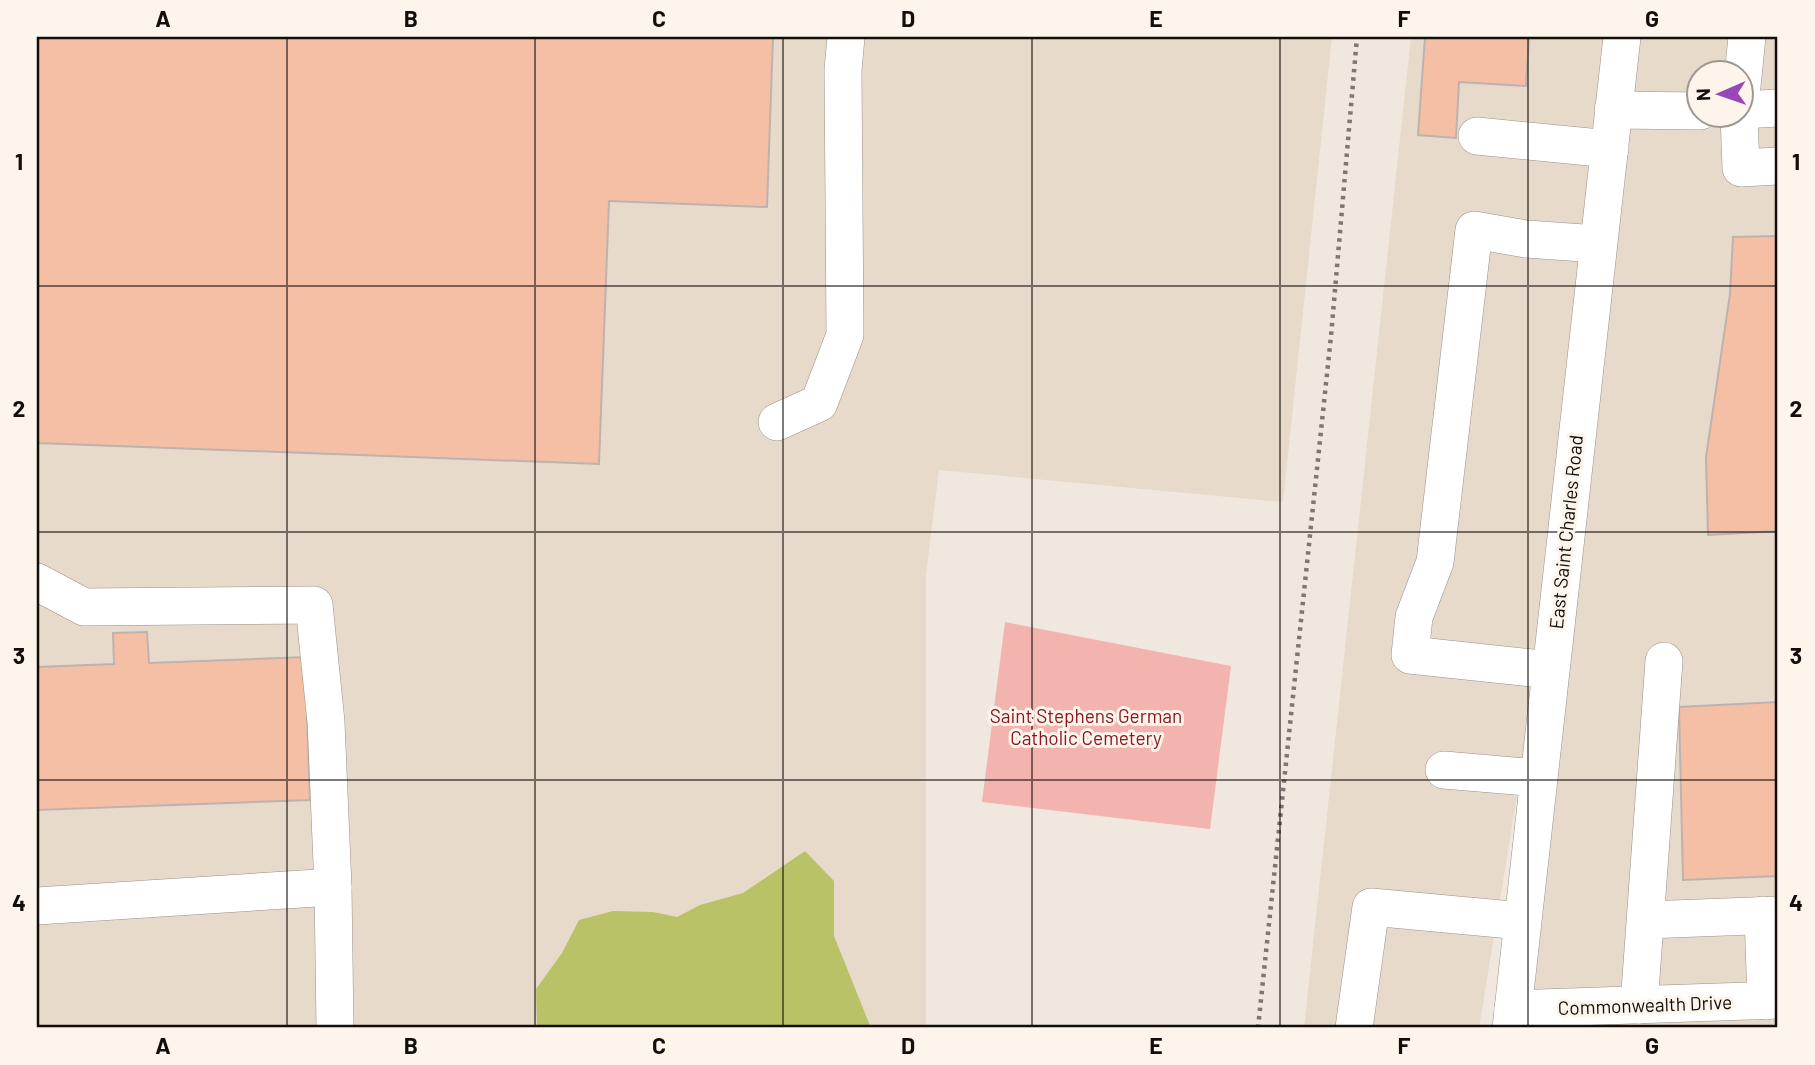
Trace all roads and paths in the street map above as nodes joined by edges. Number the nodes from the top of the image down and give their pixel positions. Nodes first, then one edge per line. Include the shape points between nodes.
1 (846, 37) edge
2 (1357, 37) edge
3 (1622, 37) edge
4 (1747, 37) edge
5 (1744, 60) edge
6 (1778, 108) edge
7 (1756, 109) edge
8 (1614, 110) junction
9 (1686, 111) edge
10 (1740, 130) edge
11 (1477, 136) dead end
12 (1610, 149) junction
13 (1778, 166) edge
14 (1598, 244) junction
15 (777, 422) dead end
16 (37, 582) edge
17 (1664, 661) dead end
18 (1550, 670) junction
19 (1444, 770) dead end
20 (1538, 778) junction
21 (333, 887) junction
22 (37, 905) edge
23 (1771, 915) edge
24 (1646, 920) junction
25 (1522, 921) junction
26 (1772, 1000) edge
27 (1661, 1012) edge
28 (1512, 1019) edge
29 (335, 1028) edge
30 (1258, 1028) edge
31 (1354, 1028) edge

1 - 15 street via 845,335 819,404
2 - 30 path via 1331,336
3 - 8 street, East Saint Charles Road
4 - 5 street
6 - 7 street
8 - 9 street
8 - 12 street, East Saint Charles Road
10 - 13 street via 1741,168
11 - 12 street
12 - 14 street, East Saint Charles Road
14 - 18 street, East Saint Charles Road
14 - 18 street via 1475,230 1435,562 1413,617 1410,655
16 - 21 street via 84,607 314,605 326,722
17 - 24 street
18 - 20 street, East Saint Charles Road
19 - 20 street
20 - 25 street, East Saint Charles Road
21 - 22 street
21 - 29 street
23 - 24 street
23 - 26 street
24 - 27 street
25 - 28 street, East Saint Charles Road
25 - 31 street via 1371,907
26 - 27 street, Commonwealth Drive
27 - 28 street, Commonwealth Drive

